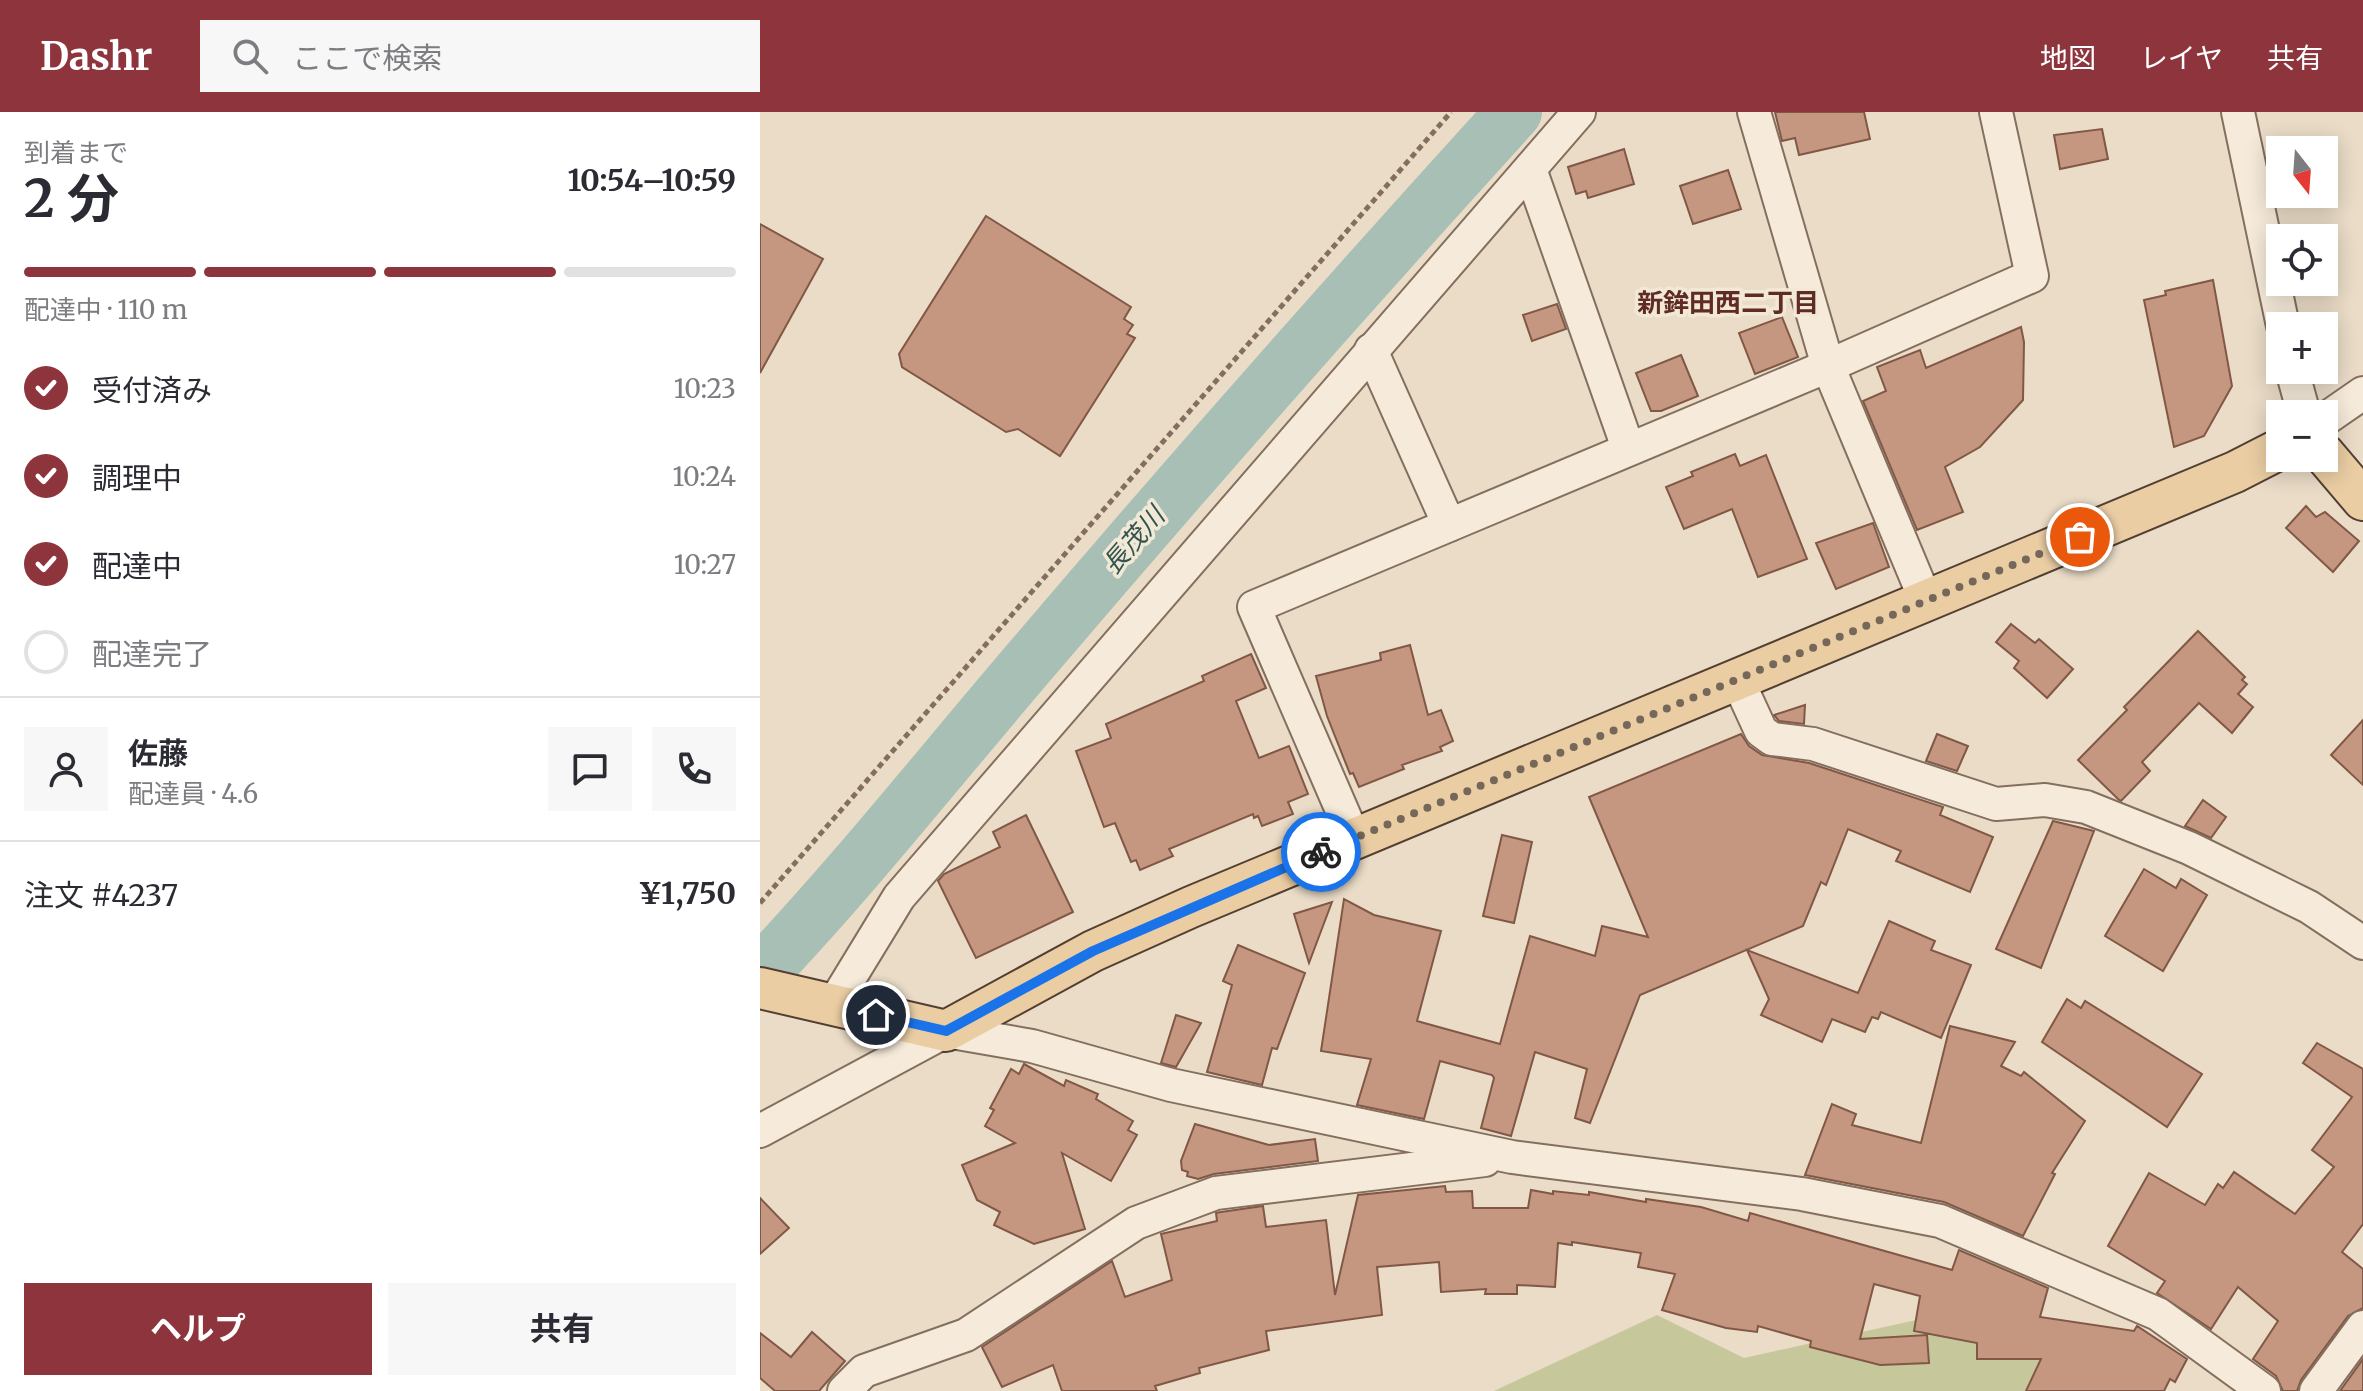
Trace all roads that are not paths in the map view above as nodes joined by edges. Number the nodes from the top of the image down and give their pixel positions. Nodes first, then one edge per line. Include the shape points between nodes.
1 (1579, 112) edge
2 (1754, 112) edge
3 (1996, 112) edge
4 (2238, 112) edge
5 (1530, 169) junction
6 (2280, 312) edge
7 (1371, 350) junction
8 (1828, 366) junction
9 (2363, 393) edge
10 (2338, 410) edge
11 (1628, 448) junction
12 (2266, 456) edge
13 (2338, 471) edge
14 (2363, 500) edge
15 (1449, 525) junction
16 (1926, 601) junction
17 (1738, 681) junction
18 (1354, 838) junction
19 (2363, 943) edge
20 (760, 988) edge
21 (820, 1003) junction
22 (946, 1031) junction
23 (760, 1131) edge
24 (1512, 1157) junction
25 (2363, 1327) edge
26 (844, 1391) edge
27 (2264, 1391) edge
28 (2316, 1391) edge

1 - 5 street
2 - 8 street
3 - 8 street via 2032,276
4 - 6 street
5 - 7 street
5 - 11 street
7 - 15 street
7 - 21 street via 899,897
8 - 11 street
8 - 16 street
9 - 10 street
11 - 15 street
12 - 16 main road
13 - 14 main road
15 - 18 street via 1254,607
16 - 17 main road
17 - 18 main road
17 - 19 street via 1761,731 1772,739 1813,744 1996,804 2045,800 2086,807 2309,907
18 - 22 main road via 1093,951
20 - 21 main road
21 - 22 main road
22 - 23 street
22 - 24 street via 1032,1046 1171,1085
24 - 26 street via 1216,1193 1136,1223 966,1335 864,1371
24 - 27 street via 1802,1194 1940,1221 2158,1314
25 - 28 street

